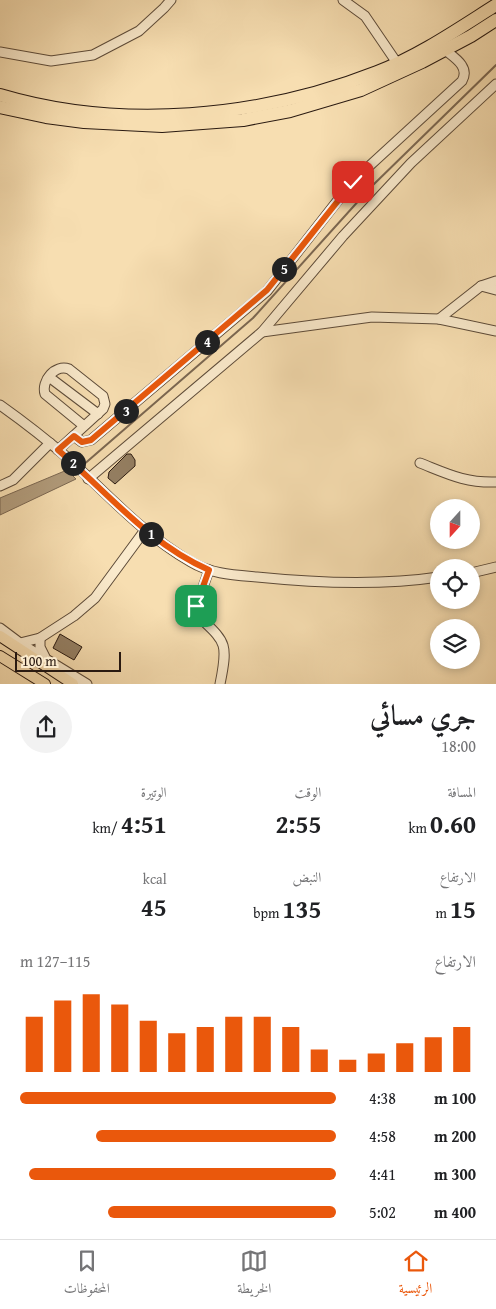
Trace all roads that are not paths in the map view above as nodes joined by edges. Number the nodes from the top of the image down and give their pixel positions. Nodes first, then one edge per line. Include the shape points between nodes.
1 (171, 0) edge
2 (343, 0) edge
3 (496, 5) edge
4 (496, 20) edge
5 (445, 50) junction
6 (0, 52) edge
7 (397, 63) junction
8 (496, 84) edge
9 (0, 95) edge
10 (0, 107) edge
11 (496, 281) edge
12 (480, 286) junction
13 (496, 290) edge
14 (439, 319) junction
15 (496, 331) edge
16 (262, 332) junction
17 (50, 377) junction
18 (0, 406) edge
19 (98, 414) junction
20 (84, 426) junction
21 (74, 436) junction
22 (50, 443) junction
23 (58, 450) junction
24 (420, 462) dead end
25 (88, 479) junction
26 (496, 482) edge
27 (0, 486) edge
28 (146, 530) junction
29 (496, 567) edge
30 (209, 570) junction
31 (480, 571) edge
32 (430, 578) edge
33 (0, 634) edge
34 (40, 638) junction
35 (17, 640) junction
36 (0, 656) edge
37 (47, 659) junction
38 (45, 684) edge
39 (73, 684) edge
40 (87, 684) edge
41 (220, 684) edge

1 - 6 street via 139,31 93,55 51,61
2 - 7 street via 365,16
3 - 7 highway
4 - 5 highway
5 - 10 highway via 361,90 290,111 243,120 152,126 84,122
5 - 21 street via 464,68 462,81 353,182 267,290 91,440 82,442
7 - 9 highway via 345,84 286,100 238,109 162,116 83,112
8 - 16 street via 411,163 343,236
11 - 12 street
12 - 13 street
12 - 14 street
14 - 15 street
14 - 16 street via 372,317
16 - 25 street
17 - 19 street
17 - 19 street via 58,368 69,369 104,398 104,406
17 - 20 street via 44,386 45,394
18 - 22 street
19 - 20 street
20 - 21 street
21 - 23 street
22 - 23 street
22 - 27 street via 13,480
23 - 25 street
24 - 26 street via 462,480
25 - 28 street
28 - 30 street
28 - 34 street via 95,598
29 - 31 street
30 - 32 street via 289,581
30 - 41 street via 195,610 224,645
33 - 35 main road
33 - 39 main road
34 - 35 street
34 - 37 street via 40,647
35 - 37 street
36 - 38 main road
37 - 40 street

